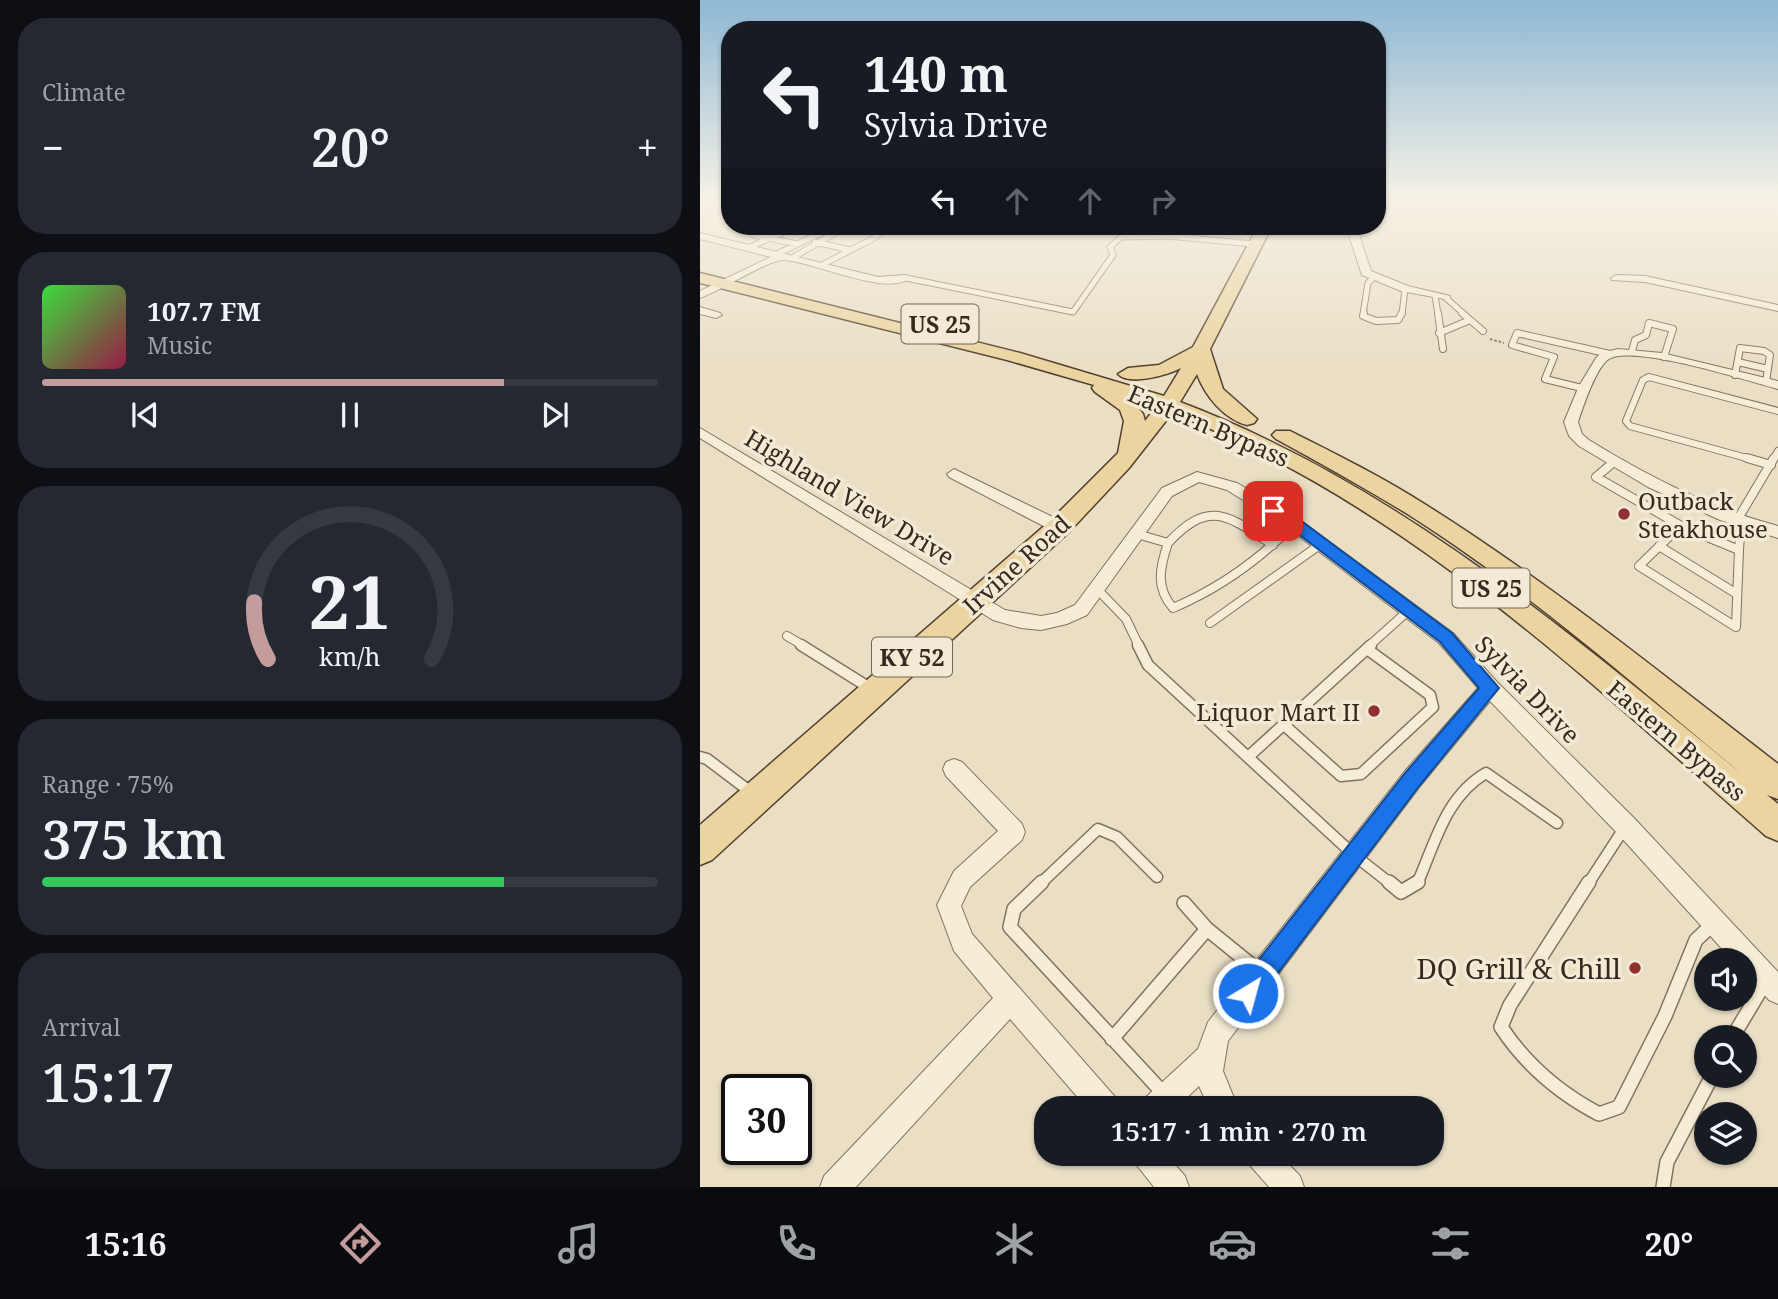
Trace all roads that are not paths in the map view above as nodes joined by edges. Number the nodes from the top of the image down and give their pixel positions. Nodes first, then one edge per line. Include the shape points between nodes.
1 (778, 254) edge
2 (788, 254) edge
3 (842, 254) edge
4 (1112, 254) edge
5 (1249, 254) edge
6 (1360, 254) edge
7 (784, 256) junction
8 (700, 262) edge
9 (822, 265) junction
10 (744, 273) junction
11 (700, 278) edge
12 (906, 278) joint
13 (1374, 278) junction
14 (1616, 278) dead end
15 (721, 284) junction
16 (1405, 289) junction
17 (700, 295) edge
18 (1440, 297) junction
19 (1778, 308) edge
20 (700, 310) edge
21 (716, 316) dead end
22 (1470, 320) junction
23 (1483, 331) road end
24 (1439, 333) junction
25 (1443, 349) dead end
26 (1201, 350) junction
27 (1632, 351) junction
28 (1609, 354) junction
29 (1664, 357) junction
30 (1737, 368) junction
31 (1063, 369) junction
32 (1128, 374) junction
33 (1770, 379) edge
34 (1586, 389) junction
35 (1173, 397) junction
36 (1778, 411) edge
37 (1244, 427) junction
38 (700, 432) edge
39 (1778, 451) edge
40 (1615, 461) junction
41 (1121, 463) junction
42 (1771, 465) junction
43 (954, 474) dead end
44 (1294, 523) junction
45 (1738, 523) junction
46 (1680, 526) junction
47 (1059, 527) junction
48 (1778, 532) edge
49 (1137, 534) junction
50 (1168, 543) junction
51 (1321, 544) junction
52 (1273, 545) junction
53 (1659, 546) junction
54 (1739, 550) junction
55 (1097, 589) junction
56 (1737, 594) junction
57 (976, 601) junction
58 (1181, 605) joint
59 (1409, 610) junction
60 (1210, 623) dead end
61 (787, 636) dead end
62 (1367, 649) junction
63 (1490, 688) junction
64 (874, 691) junction
65 (1283, 724) junction
66 (700, 757) edge
67 (1248, 757) junction
68 (954, 769) dead end
69 (1778, 784) edge
70 (757, 796) junction
71 (1557, 824) dead end
72 (1778, 825) edge
73 (1626, 826) junction
74 (700, 848) edge
75 (1354, 855) junction
76 (1157, 877) dead end
77 (1184, 903) dead end
78 (1716, 922) junction
79 (1207, 929) junction
80 (1262, 974) junction
81 (1773, 985) edge
82 (1010, 999) junction
83 (1739, 1025) edge
84 (1112, 1039) junction
85 (1207, 1059) junction
86 (1706, 1088) edge
87 (1095, 1096) edge
88 (1156, 1096) edge
89 (1167, 1096) edge
90 (1218, 1096) edge
91 (1156, 1166) edge
92 (1270, 1166) edge
93 (835, 1187) edge
94 (1174, 1187) edge
95 (1289, 1187) edge
96 (1663, 1187) edge

1 - 7 street
2 - 7 lane
3 - 9 lane
4 - 12 lane via 1073,312
5 - 26 main road, Irvine Road / KY 52
6 - 13 street via 1366,273
7 - 9 street
7 - 10 street
8 - 10 main road, Eastern Bypass / US 25
9 - 12 street via 878,280
10 - 15 street
10 - 32 main road, Eastern Bypass / US 25
11 - 15 main road, Eastern Bypass / US 25
13 - 16 street
13 - 16 lane via 1368,283 1363,316 1376,321 1402,317
14 - 19 street via 1645,279
15 - 17 street
15 - 31 main road, Eastern Bypass / US 25
16 - 18 street
18 - 22 lane
18 - 24 lane
20 - 21 street
22 - 23 lane
22 - 24 lane
24 - 25 lane
26 - 32 main road via 1164,370
26 - 35 main road, Irvine Road / KY 52
26 - 37 main road via 1212,390
27 - 28 street
27 - 29 street
27 - 29 lane via 1635,340 1646,335 1649,323 1673,328
28 - 34 street via 1597,365
28 - 34 lane via 1517,333 1512,345 1554,357 1545,379
29 - 30 street
30 - 33 street
30 - 33 lane via 1739,349 1768,353
31 - 35 main road, Eastern Bypass / US 25
31 - 41 main road via 1112,394 1134,415 1136,432
32 - 35 main road, Eastern Bypass / US 25
34 - 40 street via 1571,429 1584,443
35 - 37 main road, Eastern Bypass / US 25
35 - 41 main road, Irvine Road / KY 52
36 - 42 lane via 1650,377 1643,380 1626,421 1630,426
37 - 41 main road via 1177,428
37 - 69 main road, Eastern Bypass / US 25 via 1363,477 1476,548
37 - 72 main road, Eastern Bypass / US 25 via 1473,574
38 - 57 street, Highland View Drive
39 - 42 lane
40 - 45 street via 1683,500
40 - 46 lane via 1596,477
41 - 47 main road, Irvine Road / KY 52
42 - 45 lane
43 - 47 street
44 - 49 street, Sylvia Drive via 1232,486 1197,477 1167,492
44 - 51 street, Sylvia Drive
44 - 52 lane
45 - 48 street
45 - 54 lane
46 - 53 lane
46 - 54 lane
47 - 57 main road, Irvine Road / KY 52
49 - 50 lane
49 - 55 street, Sylvia Drive
50 - 52 lane via 1187,522 1214,515 1228,517
50 - 58 lane via 1158,587 1173,608
51 - 59 street, Sylvia Drive
51 - 60 lane
52 - 58 lane via 1202,597
53 - 56 lane
53 - 56 lane via 1639,566 1736,627
54 - 56 lane
55 - 57 street, Sylvia Drive via 1081,610 1064,620 1038,625 1018,623
55 - 67 lane via 1126,619 1148,665
57 - 64 main road, Irvine Road / KY 52
59 - 62 lane
59 - 63 street, Sylvia Drive via 1446,638
61 - 64 lane
62 - 65 lane
62 - 65 lane via 1430,695 1433,707 1361,774 1341,776
63 - 73 street, Sylvia Drive
63 - 75 street
64 - 70 main road, Irvine Road / KY 52
65 - 67 lane
66 - 70 lane
67 - 75 lane
68 - 82 street via 1014,832 962,879 949,905 963,942
70 - 74 main road, Irvine Road / KY 52
71 - 75 lane via 1486,774 1476,777 1443,818 1418,884 1401,892
73 - 78 street, Sylvia Drive
73 - 78 lane via 1510,1004 1501,1027 1514,1049 1577,1103 1599,1114 1619,1107 1665,1016 1696,940
75 - 80 street
76 - 84 lane via 1117,837 1098,829 1014,909 1010,927
77 - 79 lane
78 - 81 street, Sylvia Drive
79 - 80 lane
79 - 84 lane
80 - 85 street via 1218,1032
81 - 83 lane via 1749,1006
82 - 87 street
82 - 93 street
84 - 88 lane
85 - 89 street
85 - 90 street via 1209,1079
86 - 96 lane via 1667,1162
91 - 94 street
92 - 95 street

